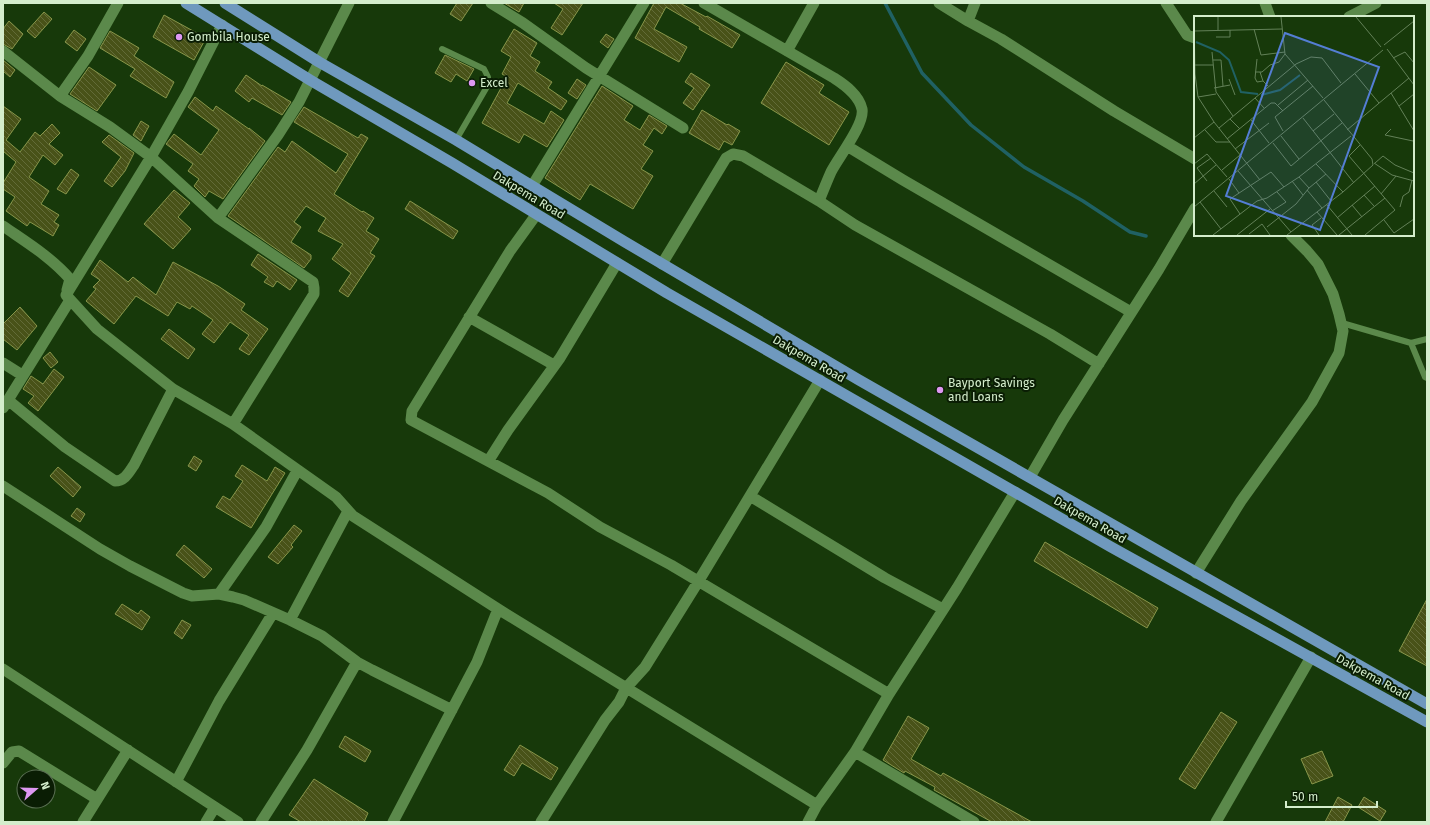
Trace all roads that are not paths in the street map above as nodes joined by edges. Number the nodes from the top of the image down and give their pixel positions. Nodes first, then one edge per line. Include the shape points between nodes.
1 (118, 3) edge
2 (186, 3) edge
3 (225, 3) edge
4 (349, 3) edge
5 (491, 3) edge
6 (644, 3) edge
7 (704, 3) edge
8 (814, 3) edge
9 (939, 3) edge
10 (975, 3) edge
11 (1166, 3) edge
12 (1265, 3) edge
13 (1376, 3) edge
14 (1270, 16) edge
15 (1351, 16) edge
16 (968, 21) junction
17 (222, 25) junction
18 (1194, 38) edge
19 (442, 49) dead end
20 (3, 51) edge
21 (787, 51) junction
22 (320, 62) junction
23 (600, 76) junction
24 (310, 80) junction
25 (60, 96) junction
26 (683, 128) dead end
27 (456, 140) junction
28 (847, 146) junction
29 (151, 157) junction
30 (1194, 158) edge
31 (532, 186) junction
32 (819, 200) junction
33 (1194, 210) edge
34 (536, 214) junction
35 (218, 218) junction
36 (3, 226) edge
37 (1292, 236) edge
38 (617, 263) junction
39 (662, 264) junction
40 (66, 295) junction
41 (1131, 312) junction
42 (469, 317) junction
43 (1342, 323) junction
44 (1427, 340) edge
45 (1411, 343) junction
46 (3, 363) edge
47 (1099, 364) junction
48 (554, 365) junction
49 (22, 375) junction
50 (1427, 378) edge
51 (820, 380) junction
52 (173, 389) junction
53 (5, 404) edge
54 (233, 424) junction
55 (489, 460) junction
56 (297, 470) junction
57 (1030, 477) junction
58 (3, 486) edge
59 (1015, 492) junction
60 (750, 496) junction
61 (348, 511) junction
62 (1196, 573) junction
63 (698, 582) junction
64 (219, 594) junction
65 (944, 609) junction
66 (498, 610) junction
67 (273, 613) junction
68 (290, 620) junction
69 (1311, 657) junction
70 (358, 662) junction
71 (3, 670) edge
72 (626, 688) junction
73 (889, 694) junction
74 (1427, 704) edge
75 (452, 710) junction
76 (1427, 722) edge
77 (128, 750) junction
78 (854, 752) junction
79 (3, 763) edge
80 (176, 782) junction
81 (97, 798) junction
82 (817, 805) junction
83 (215, 807) junction
84 (83, 822) edge
85 (206, 822) edge
86 (238, 822) edge
87 (261, 822) edge
88 (393, 822) edge
89 (541, 822) edge
90 (808, 822) edge
91 (974, 822) edge
92 (1216, 822) edge

1 - 25 street via 88,56
2 - 17 highway, Dakpema Road
3 - 22 highway, Dakpema Road
4 - 22 street
5 - 23 street
6 - 23 street
7 - 21 street
8 - 21 street
9 - 16 street
10 - 16 street
11 - 18 street via 1186,35
12 - 14 street
13 - 15 street
16 - 30 street
17 - 24 highway, Dakpema Road
17 - 29 street
19 - 27 lane via 484,69 488,76 488,84
20 - 25 street
21 - 28 street via 847,86 856,98 862,110 861,120
22 - 24 street
22 - 27 highway, Dakpema Road
23 - 26 street
23 - 31 street
24 - 34 highway, Dakpema Road
24 - 35 street via 278,135
25 - 29 street via 110,127
27 - 31 highway, Dakpema Road
28 - 32 street
28 - 41 street
29 - 35 street
29 - 40 street
31 - 39 highway, Dakpema Road
32 - 39 street via 743,156 733,154 726,158
32 - 47 street via 855,225 1044,330
33 - 41 street
34 - 38 highway, Dakpema Road
34 - 42 street
35 - 54 street via 311,280 314,288 314,294
36 - 40 street via 64,272 70,279
37 - 43 street via 1318,264 1333,294
38 - 48 street
38 - 51 highway, Dakpema Road
39 - 57 highway, Dakpema Road
40 - 49 street via 70,300
40 - 52 street via 97,329
41 - 47 street
42 - 48 street
42 - 55 street via 410,417 420,426
43 - 45 lane
43 - 62 street via 1339,353 1312,402 1241,501
44 - 45 lane
45 - 50 lane
46 - 49 street
47 - 57 street
48 - 55 street
49 - 53 street
51 - 59 highway, Dakpema Road
51 - 60 street
52 - 53 street via 134,465 120,481 115,481
52 - 54 street
54 - 56 street
55 - 63 street
56 - 61 street via 336,497
56 - 64 street via 266,527
57 - 62 highway, Dakpema Road
58 - 64 street via 100,549 183,593 192,596
59 - 65 street
59 - 69 highway, Dakpema Road
60 - 63 street
60 - 65 street via 885,578
61 - 66 street
61 - 68 street
62 - 74 highway, Dakpema Road
63 - 72 street via 645,667
63 - 73 street
64 - 67 street via 244,600
65 - 73 street
66 - 72 street
66 - 75 street via 477,662
67 - 68 street
67 - 80 street via 219,701
68 - 70 street via 322,636
69 - 76 highway, Dakpema Road
69 - 92 street
70 - 75 street
70 - 87 street via 307,750
71 - 77 street
72 - 82 street
72 - 89 street
73 - 78 street
75 - 88 street
77 - 80 street
77 - 81 street
78 - 82 street
78 - 91 street
79 - 81 street via 12,752 20,751
80 - 83 street
81 - 84 street
82 - 90 street
83 - 85 street
83 - 86 street

